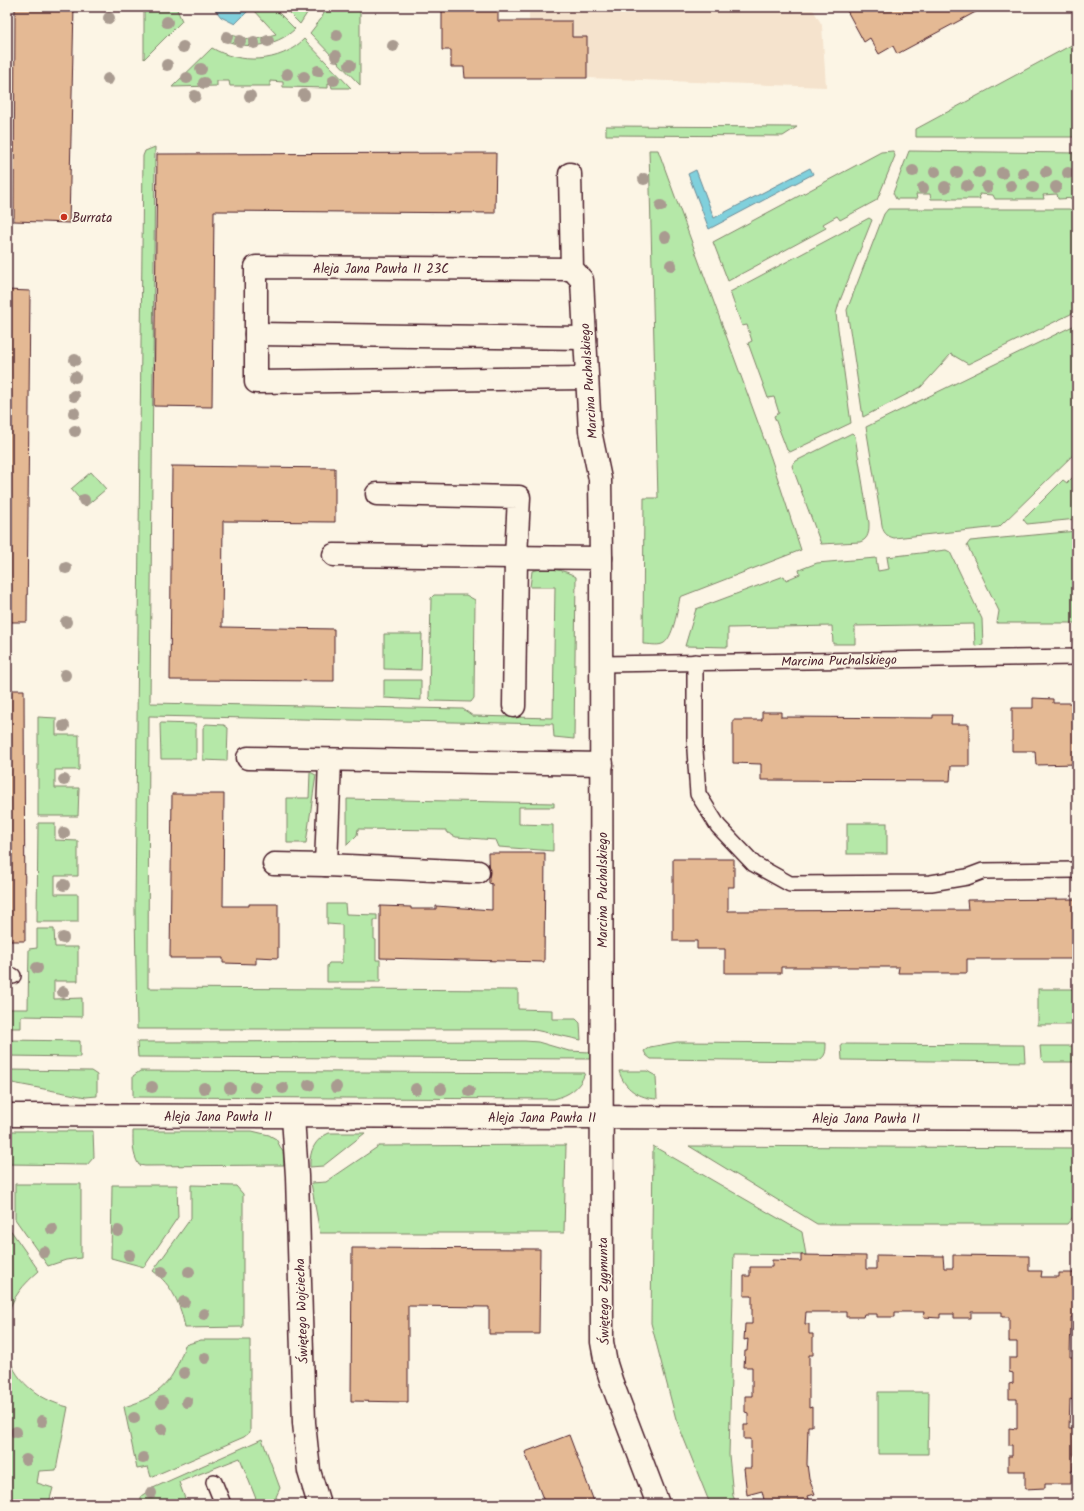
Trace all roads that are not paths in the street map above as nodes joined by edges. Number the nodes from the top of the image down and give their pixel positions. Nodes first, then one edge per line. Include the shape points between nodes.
1 (570, 174) dead end
2 (572, 269) junction
3 (256, 334) junction
4 (585, 338) junction
5 (587, 378) junction
6 (377, 494) dead end
7 (334, 555) dead end
8 (516, 557) junction
9 (601, 558) junction
10 (1077, 657) edge
11 (695, 662) junction
12 (602, 664) junction
13 (514, 706) dead end
14 (248, 758) dead end
15 (330, 760) junction
16 (602, 764) junction
17 (274, 864) dead end
18 (326, 865) junction
19 (1077, 870) edge
20 (478, 872) dead end
21 (7, 1115) edge
22 (293, 1117) junction
23 (602, 1117) junction
24 (1077, 1119) edge
25 (214, 1482) dead end
26 (223, 1504) edge
27 (319, 1504) edge
28 (658, 1504) edge

1 - 2 street
2 - 3 street, Aleja Jana Pawła II 23C via 256,268
2 - 4 street, Marcina Puchalskiego via 582,280
3 - 4 street
3 - 5 street, Aleja Jana Pawła II 23C via 256,382
4 - 5 street, Marcina Puchalskiego
5 - 9 street, Marcina Puchalskiego via 590,431 600,479
6 - 8 street via 519,497
7 - 8 street
8 - 9 street
8 - 13 street
9 - 12 street, Marcina Puchalskiego
10 - 11 lane, Marcina Puchalskiego
11 - 12 lane, Marcina Puchalskiego
11 - 19 lane via 698,794 718,826 754,864 790,884 931,883 967,877 983,871
12 - 16 street, Marcina Puchalskiego
14 - 15 street
15 - 16 street
15 - 18 street
16 - 23 street, Marcina Puchalskiego
17 - 18 street
18 - 20 street
21 - 22 street, Aleja Jana Pawła II
22 - 23 street, Aleja Jana Pawła II
22 - 27 street, Świętego Wojciecha via 304,1423 309,1471
23 - 24 street, Aleja Jana Pawła II
23 - 28 street, Świętego Zygmunta via 602,1342 612,1383
25 - 26 lane

